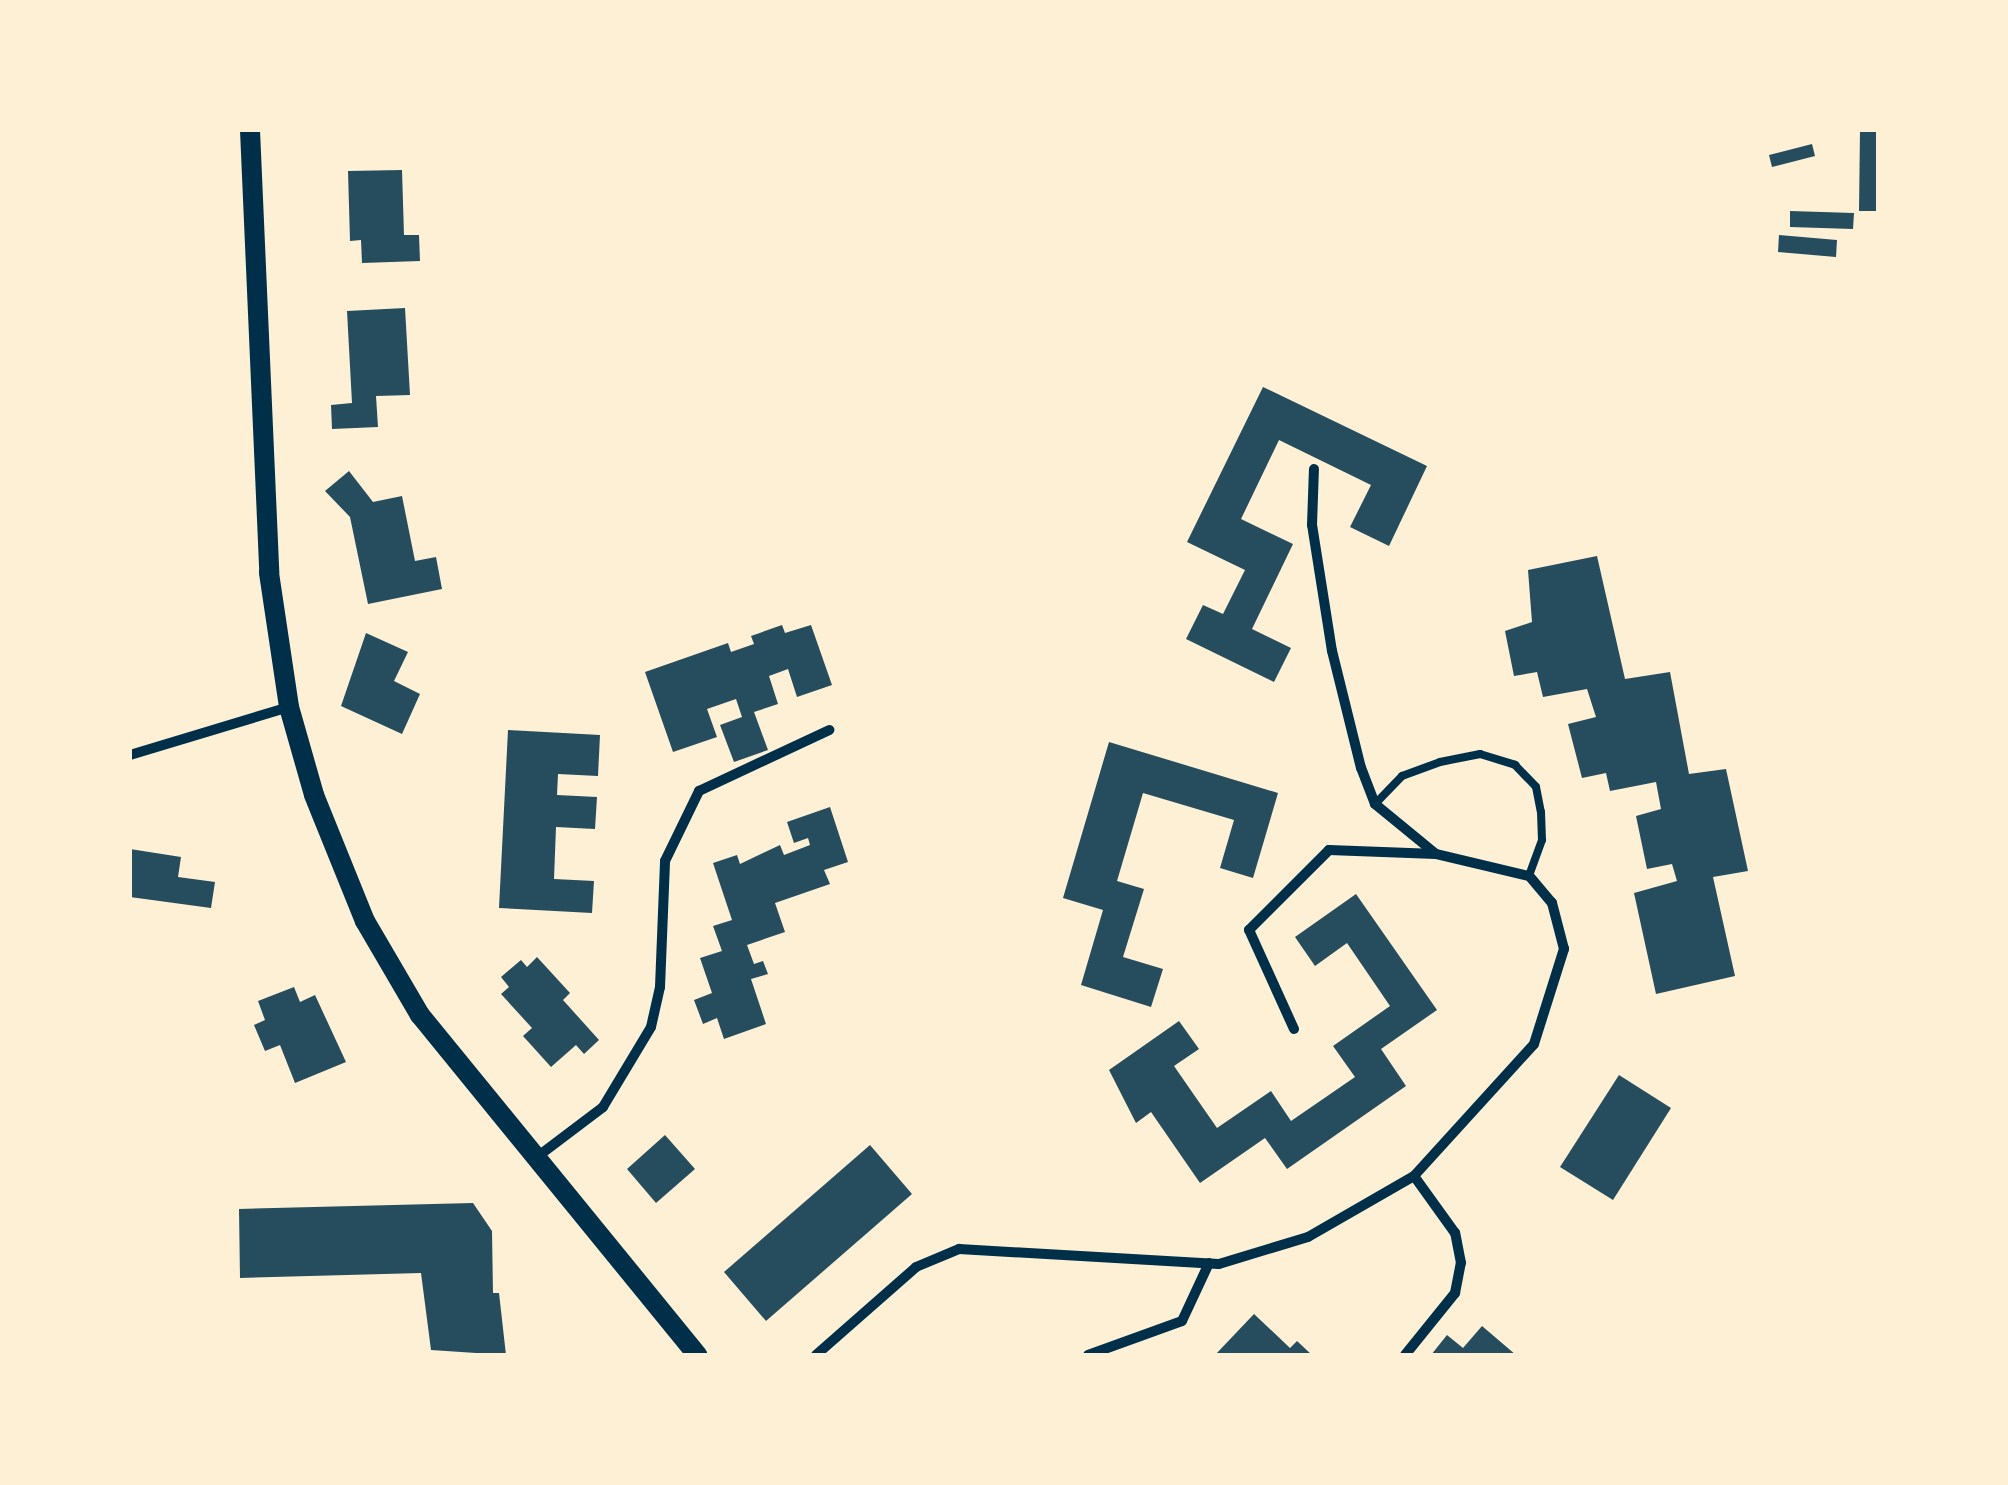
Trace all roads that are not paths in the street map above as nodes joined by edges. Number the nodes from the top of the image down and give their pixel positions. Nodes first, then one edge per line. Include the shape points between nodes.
1 (250, 130) edge
2 (1314, 469) dead end
3 (289, 707) junction
4 (829, 730) dead end
5 (130, 755) edge
6 (1375, 804) junction
7 (1436, 854) junction
8 (1528, 876) junction
9 (1294, 1029) dead end
10 (532, 1161) junction
11 (1414, 1176) junction
12 (1209, 1263) junction
13 (697, 1355) edge
14 (816, 1355) edge
15 (1088, 1355) edge
16 (1405, 1355) edge

1 - 3 main road via 269,573
2 - 6 street via 1312,525 1332,651
3 - 5 street
3 - 10 main road via 314,795 365,921 420,1015
4 - 10 street via 699,792 665,860 652,1028 603,1107
6 - 7 street
6 - 8 lane via 1402,776 1440,762 1480,754 1515,765 1536,787 1542,812 1542,840
7 - 8 street
7 - 9 street via 1329,850 1249,930
8 - 11 street via 1552,904 1564,949 1534,1044
10 - 13 main road
11 - 12 street via 1308,1237
11 - 16 street via 1456,1233 1461,1263 1455,1293
12 - 14 street via 958,1249 916,1266
12 - 15 street via 1182,1320

